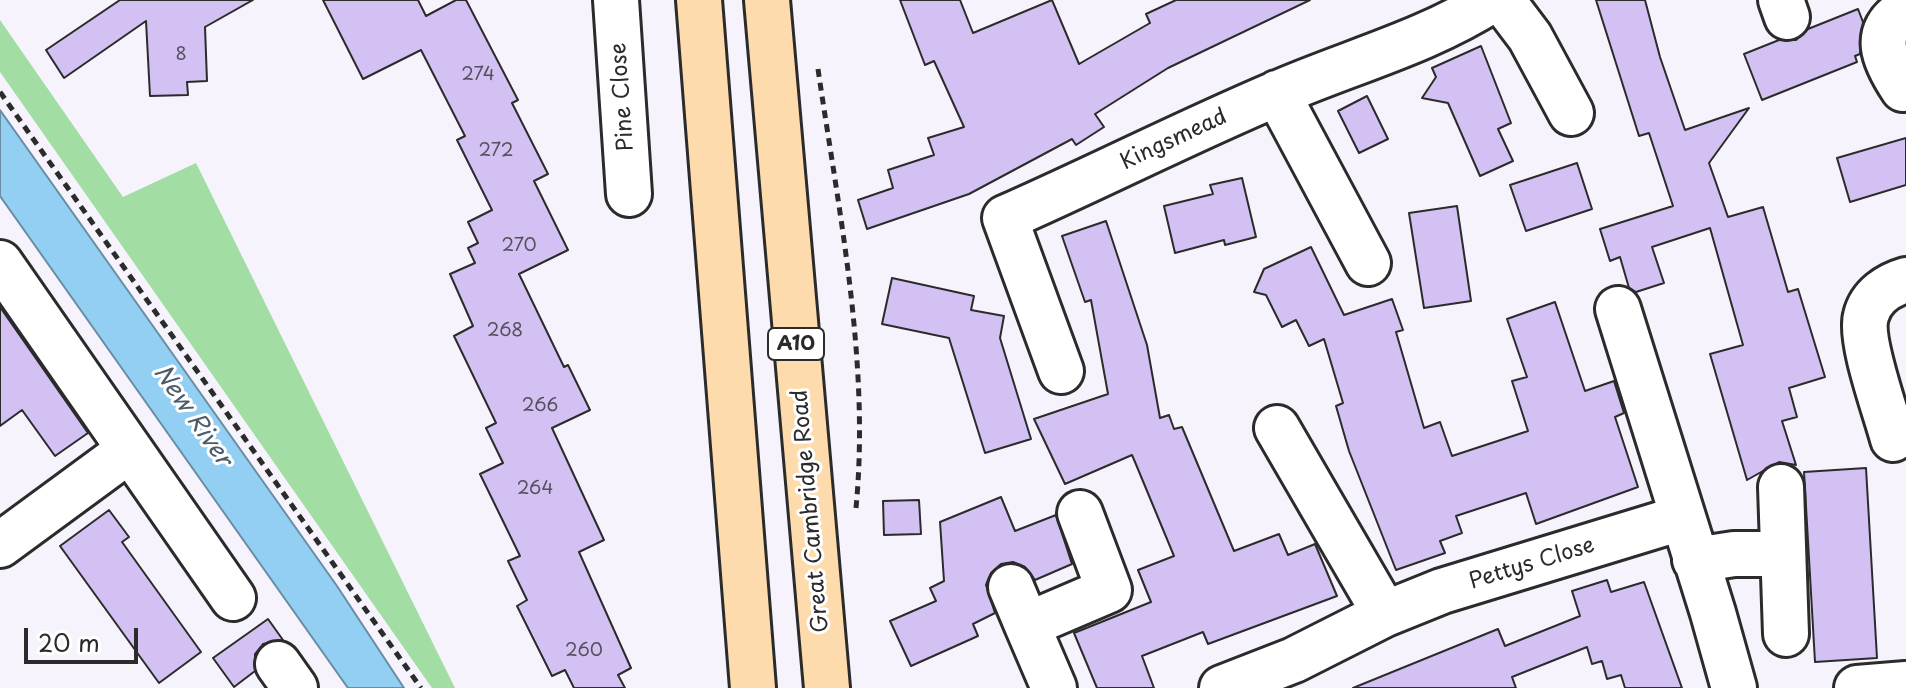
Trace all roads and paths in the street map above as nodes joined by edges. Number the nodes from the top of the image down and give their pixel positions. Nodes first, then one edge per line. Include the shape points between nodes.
1 (616, 0) edge
2 (699, 0) edge
3 (767, 0) edge
4 (1492, 0) edge
5 (1502, 0) edge
6 (1906, 10) edge
7 (817, 65) dead end
8 (1906, 88) edge
9 (0, 92) edge
10 (1277, 93) junction
11 (1571, 113) dead end
12 (629, 194) dead end
13 (0, 263) edge
14 (1368, 263) dead end
15 (1906, 280) edge
16 (1618, 309) dead end
17 (1061, 371) dead end
18 (1277, 428) dead end
19 (1893, 439) dead end
20 (128, 451) junction
21 (1781, 487) dead end
22 (1080, 513) dead end
23 (854, 518) dead end
24 (1681, 518) junction
25 (0, 545) edge
26 (1781, 554) junction
27 (1695, 560) junction
28 (233, 598) dead end
29 (1385, 614) junction
30 (1786, 634) dead end
31 (1906, 684) edge
32 (421, 688) edge
33 (753, 688) edge
34 (827, 688) edge
35 (1054, 688) edge
36 (1222, 688) edge
37 (1734, 688) edge
38 (1857, 688) edge

1 - 12 street, Pine Close
2 - 33 highway
3 - 34 highway, Great Cambridge Road / A10
4 - 10 street, Kingsmead via 1417,41
5 - 11 street via 1530,37
6 - 8 street via 1889,26 1880,45 1885,62
7 - 23 path via 852,302 862,447
9 - 32 path
10 - 14 street
10 - 17 street, Kingsmead via 1005,218
13 - 20 street
15 - 19 street via 1886,286 1866,315 1868,348
16 - 24 street
18 - 29 street
20 - 25 street
20 - 28 street
21 - 26 street
22 - 35 street via 1109,590 1099,596 1019,606
24 - 27 street
24 - 29 street, Pettys Close via 1442,591
26 - 27 street
26 - 30 street
27 - 37 street
29 - 36 street, Pettys Close via 1294,660
31 - 38 street

